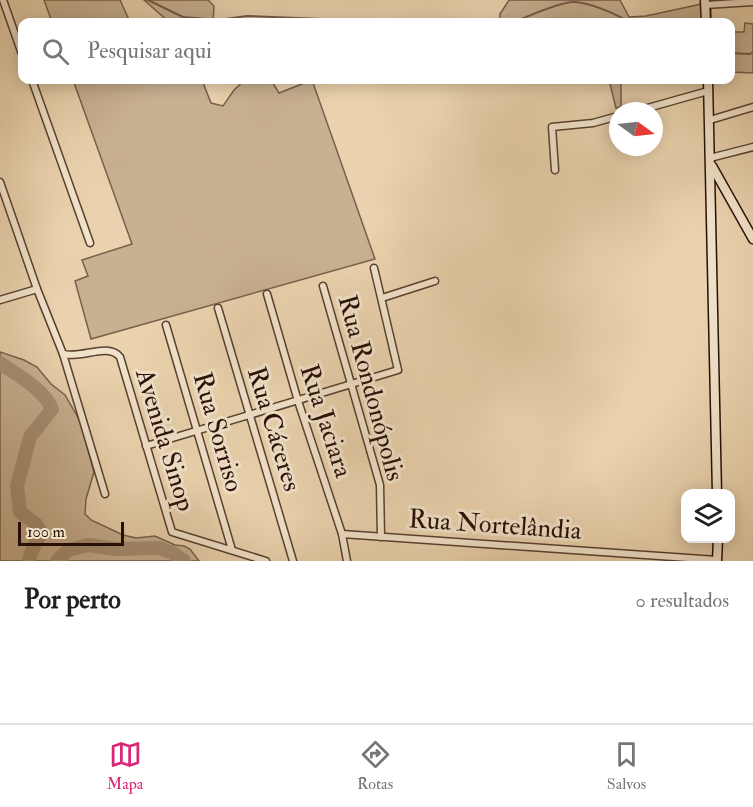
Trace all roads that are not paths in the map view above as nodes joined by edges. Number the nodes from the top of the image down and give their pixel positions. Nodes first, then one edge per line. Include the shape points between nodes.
1 (3, 0) edge
2 (752, 1) edge
3 (705, 2) edge
4 (706, 18) edge
5 (18, 43) edge
6 (33, 84) edge
7 (708, 84) edge
8 (708, 92) junction
9 (663, 104) edge
10 (753, 107) edge
11 (609, 119) edge
12 (710, 120) junction
13 (753, 147) edge
14 (710, 161) junction
15 (555, 171) dead end
16 (0, 182) edge
17 (753, 239) edge
18 (90, 243) dead end
19 (374, 268) dead end
20 (435, 281) dead end
21 (323, 286) dead end
22 (37, 289) junction
23 (267, 294) dead end
24 (382, 298) junction
25 (0, 300) edge
26 (218, 308) dead end
27 (166, 325) dead end
28 (63, 354) junction
29 (350, 385) junction
30 (298, 401) junction
31 (249, 414) junction
32 (197, 430) junction
33 (146, 446) junction
34 (717, 489) edge
35 (105, 494) dead end
36 (342, 534) junction
37 (381, 537) junction
38 (718, 543) edge
39 (232, 550) junction
40 (717, 560) edge
41 (266, 561) edge
42 (293, 561) edge
43 (347, 561) edge

1 - 5 street
2 - 3 street
3 - 4 street
6 - 18 street
7 - 8 street
8 - 9 street
8 - 12 street
10 - 12 street
11 - 15 street via 552,127
12 - 14 street
13 - 14 street
14 - 17 street
14 - 34 street
16 - 22 street
19 - 24 street
20 - 24 street
21 - 29 street, Rua Rondonópolis
22 - 25 street
22 - 28 street
23 - 30 street, Rua Jaciara
24 - 29 street via 398,370
26 - 31 street, Rua Cáceres
27 - 32 street, Rua Sorriso
28 - 33 street, Avenida Sinop via 79,356 108,350 117,353
28 - 35 street
29 - 30 street
29 - 37 street, Rua Rondonópolis via 380,485
30 - 31 street
30 - 36 street, Rua Jaciara
31 - 32 street
31 - 42 street, Rua Cáceres
32 - 33 street
32 - 39 street, Rua Sorriso
33 - 39 street, Avenida Sinop via 172,532
36 - 37 street, Rua Nortelândia
36 - 43 street, Rua Jaciara
37 - 40 street, Rua Nortelândia
38 - 40 street
39 - 41 street, Avenida Sinop

